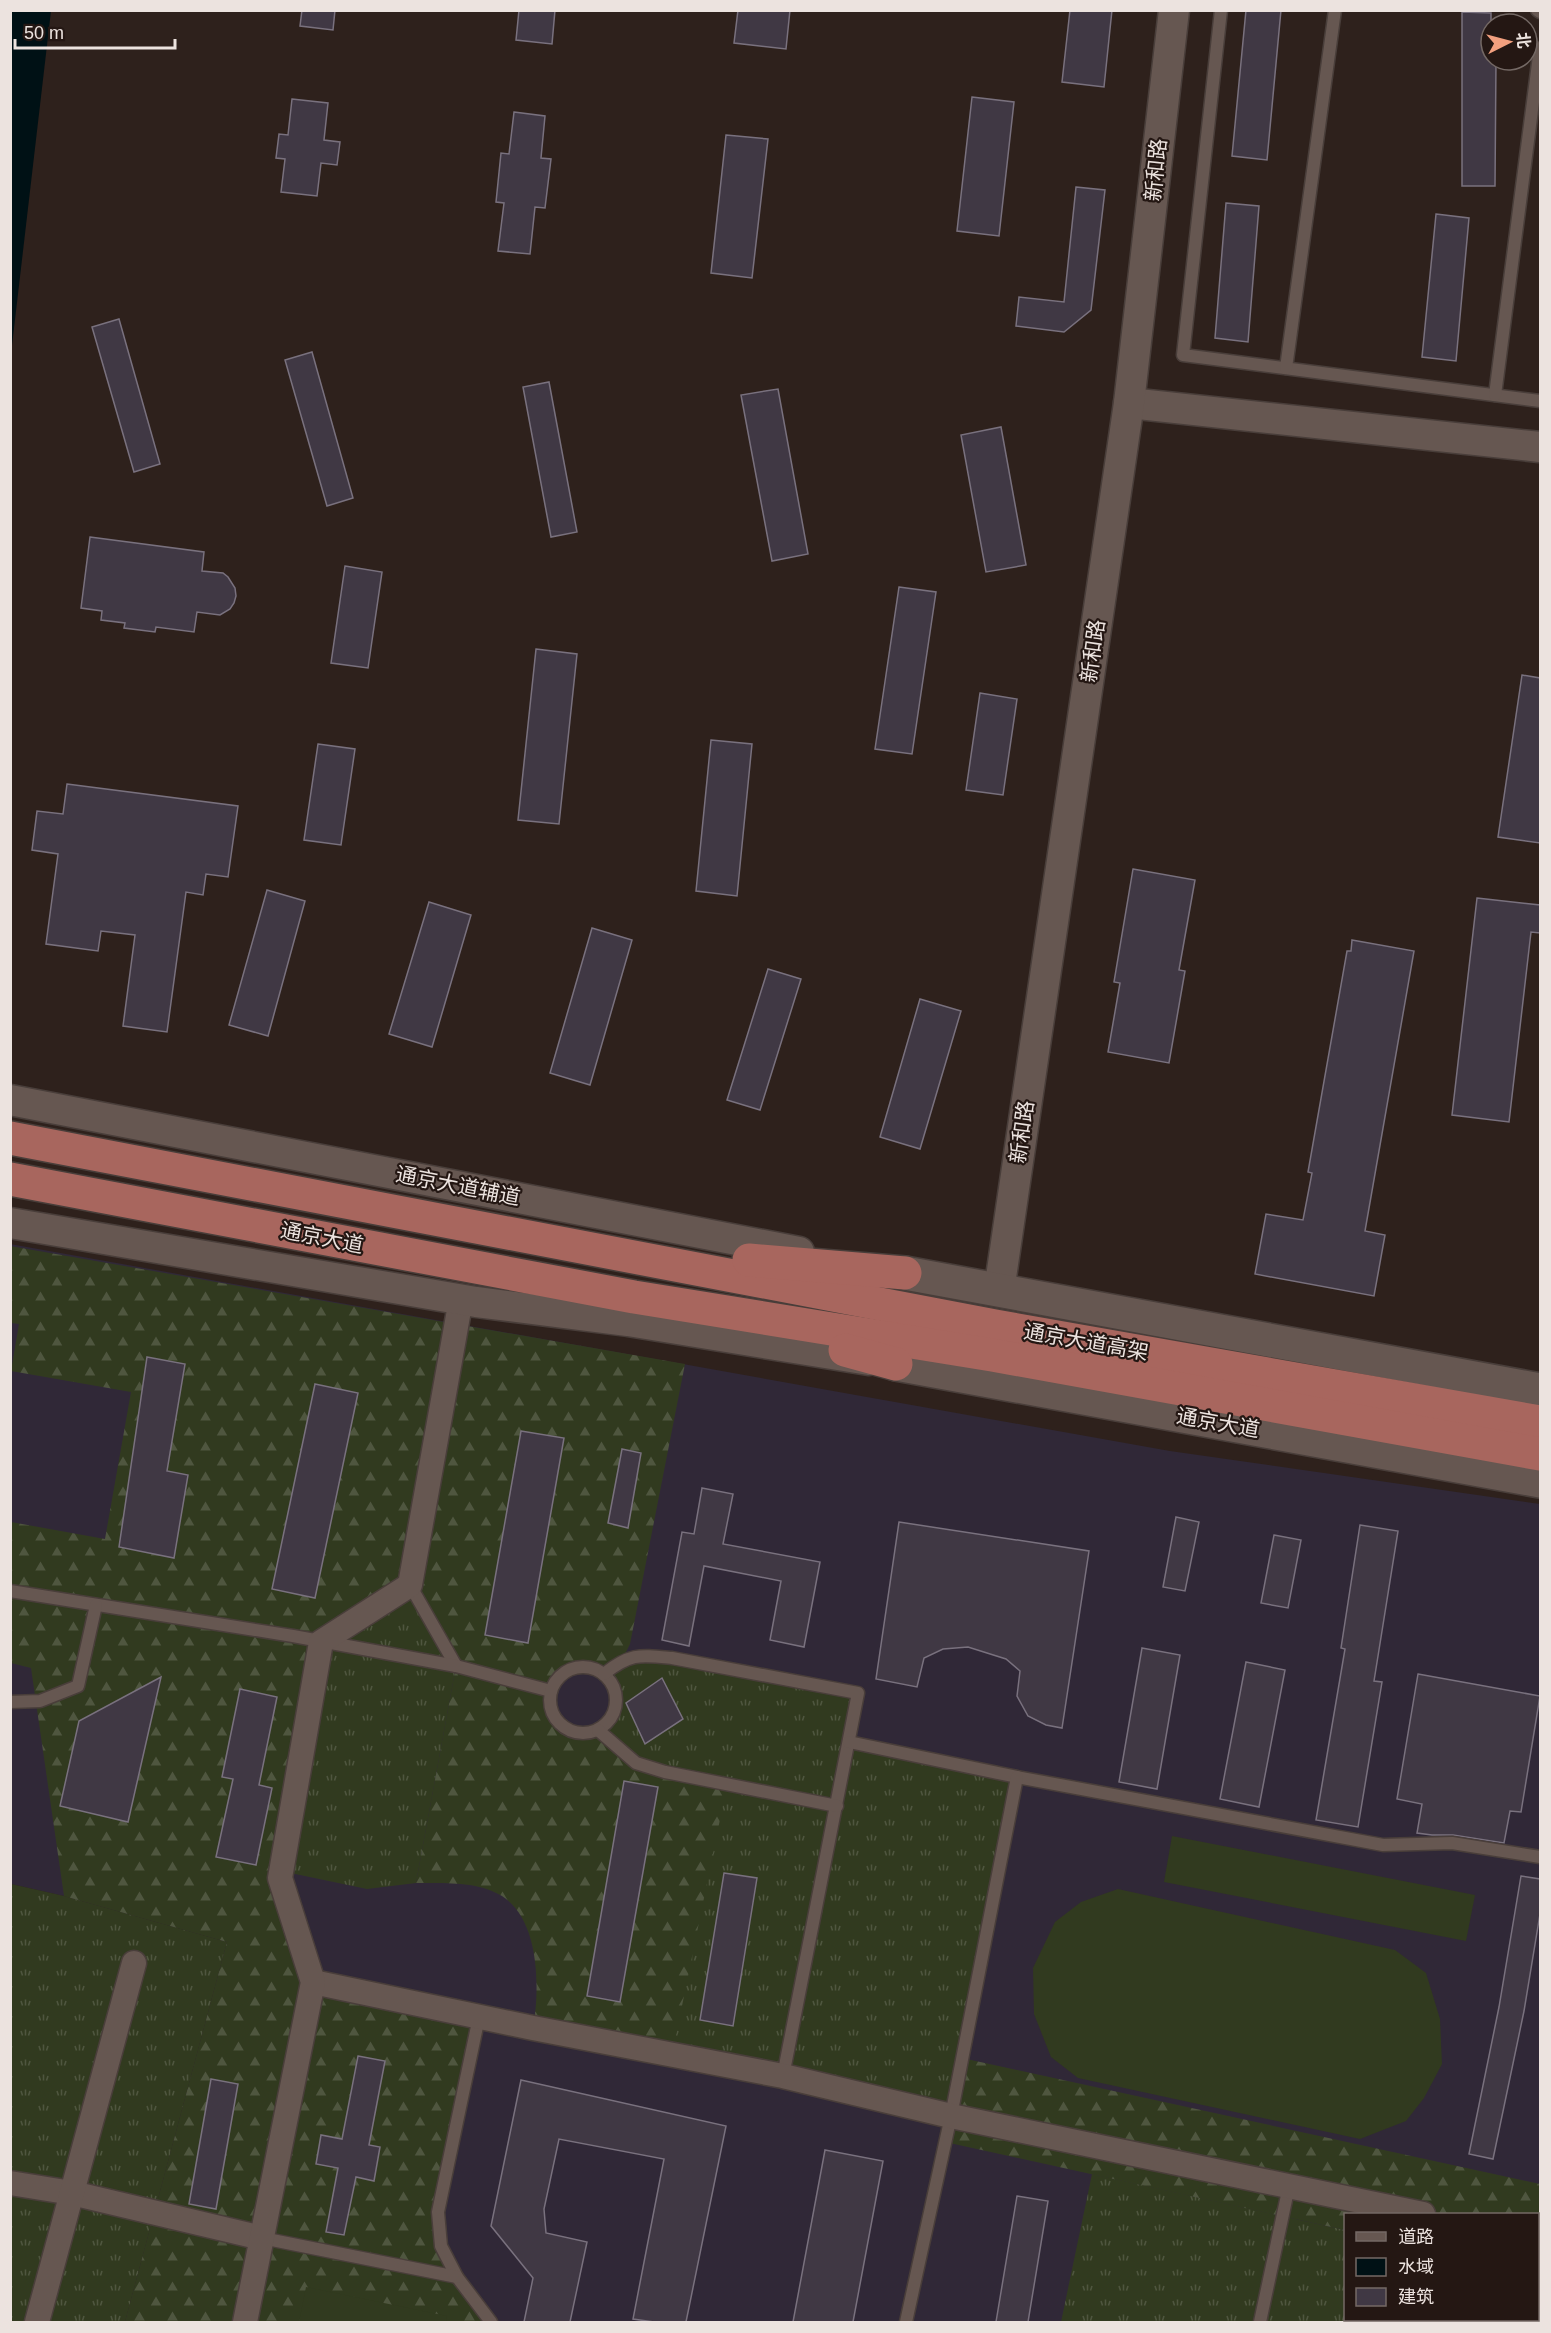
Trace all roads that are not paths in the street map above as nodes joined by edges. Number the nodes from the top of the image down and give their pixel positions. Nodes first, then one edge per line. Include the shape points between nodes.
1 (1174, 10) edge
2 (1221, 10) edge
3 (1335, 10) edge
4 (1540, 48) edge
5 (1286, 368) junction
6 (1495, 395) junction
7 (1540, 401) edge
8 (1130, 403) junction
9 (1540, 447) edge
10 (10, 1100) edge
11 (10, 1138) edge
12 (10, 1179) edge
13 (10, 1223) edge
14 (632, 1256) junction
15 (905, 1273) junction
16 (999, 1291) junction
17 (634, 1298) junction
18 (460, 1299) junction
19 (896, 1364) junction
20 (1200, 1377) junction
21 (1540, 1390) edge
22 (1540, 1422) edge
23 (1540, 1454) edge
24 (1540, 1481) edge
25 (410, 1585) junction
26 (10, 1591) edge
27 (96, 1605) junction
28 (321, 1642) junction
29 (456, 1666) junction
30 (604, 1674) junction
31 (551, 1691) junction
32 (10, 1702) edge
33 (598, 1730) junction
34 (849, 1742) junction
35 (1017, 1777) junction
36 (837, 1806) junction
37 (1540, 1857) edge
38 (134, 1963) dead end
39 (313, 1982) junction
40 (479, 2017) junction
41 (783, 2076) junction
42 (951, 2116) junction
43 (10, 2183) edge
44 (1288, 2186) junction
45 (72, 2193) junction
46 (1418, 2213) edge
47 (262, 2238) junction
48 (457, 2277) junction
49 (37, 2322) edge
50 (245, 2322) edge
51 (491, 2322) edge
52 (906, 2322) edge
53 (1260, 2322) edge

1 - 8 street, 新和路
2 - 5 lane via 1183,355
3 - 5 lane
4 - 6 lane
5 - 6 lane
6 - 7 lane
8 - 9 street
8 - 16 street, 新和路
10 - 15 street, 通京大道辅道
11 - 14 highway, 通京大道
12 - 17 highway, 通京大道
13 - 18 street
14 - 15 highway via 736,1259
14 - 20 highway, 通京大道高架 via 995,1326
15 - 16 main road
16 - 21 main road
17 - 19 highway
17 - 20 highway, 通京大道高架 via 992,1355
18 - 19 street via 628,1321
18 - 25 street
19 - 24 main road, 通京大道
20 - 22 highway, 通京大道高架
20 - 23 highway, 通京大道高架
25 - 28 street
25 - 29 lane
26 - 27 lane
27 - 28 lane
27 - 32 lane via 78,1686 40,1701
28 - 29 lane
28 - 39 street via 280,1878
29 - 31 lane
30 - 31 lane via 595,1668 573,1668 563,1673
30 - 33 lane via 611,1682 616,1703 614,1714
30 - 34 lane via 622,1660 643,1656 672,1658 858,1693
31 - 33 lane via 552,1712 558,1722 577,1733
33 - 36 lane via 636,1763
34 - 35 lane
34 - 36 lane
35 - 37 lane via 1383,1845 1452,1843
35 - 42 lane
36 - 41 lane
38 - 45 street
39 - 40 street
39 - 47 street
40 - 41 street
40 - 48 lane via 438,2212 441,2246
41 - 42 street
42 - 44 street
42 - 52 lane
43 - 45 street
44 - 46 street
44 - 53 lane
45 - 47 street
45 - 49 street
47 - 48 lane
47 - 50 street
48 - 51 lane

